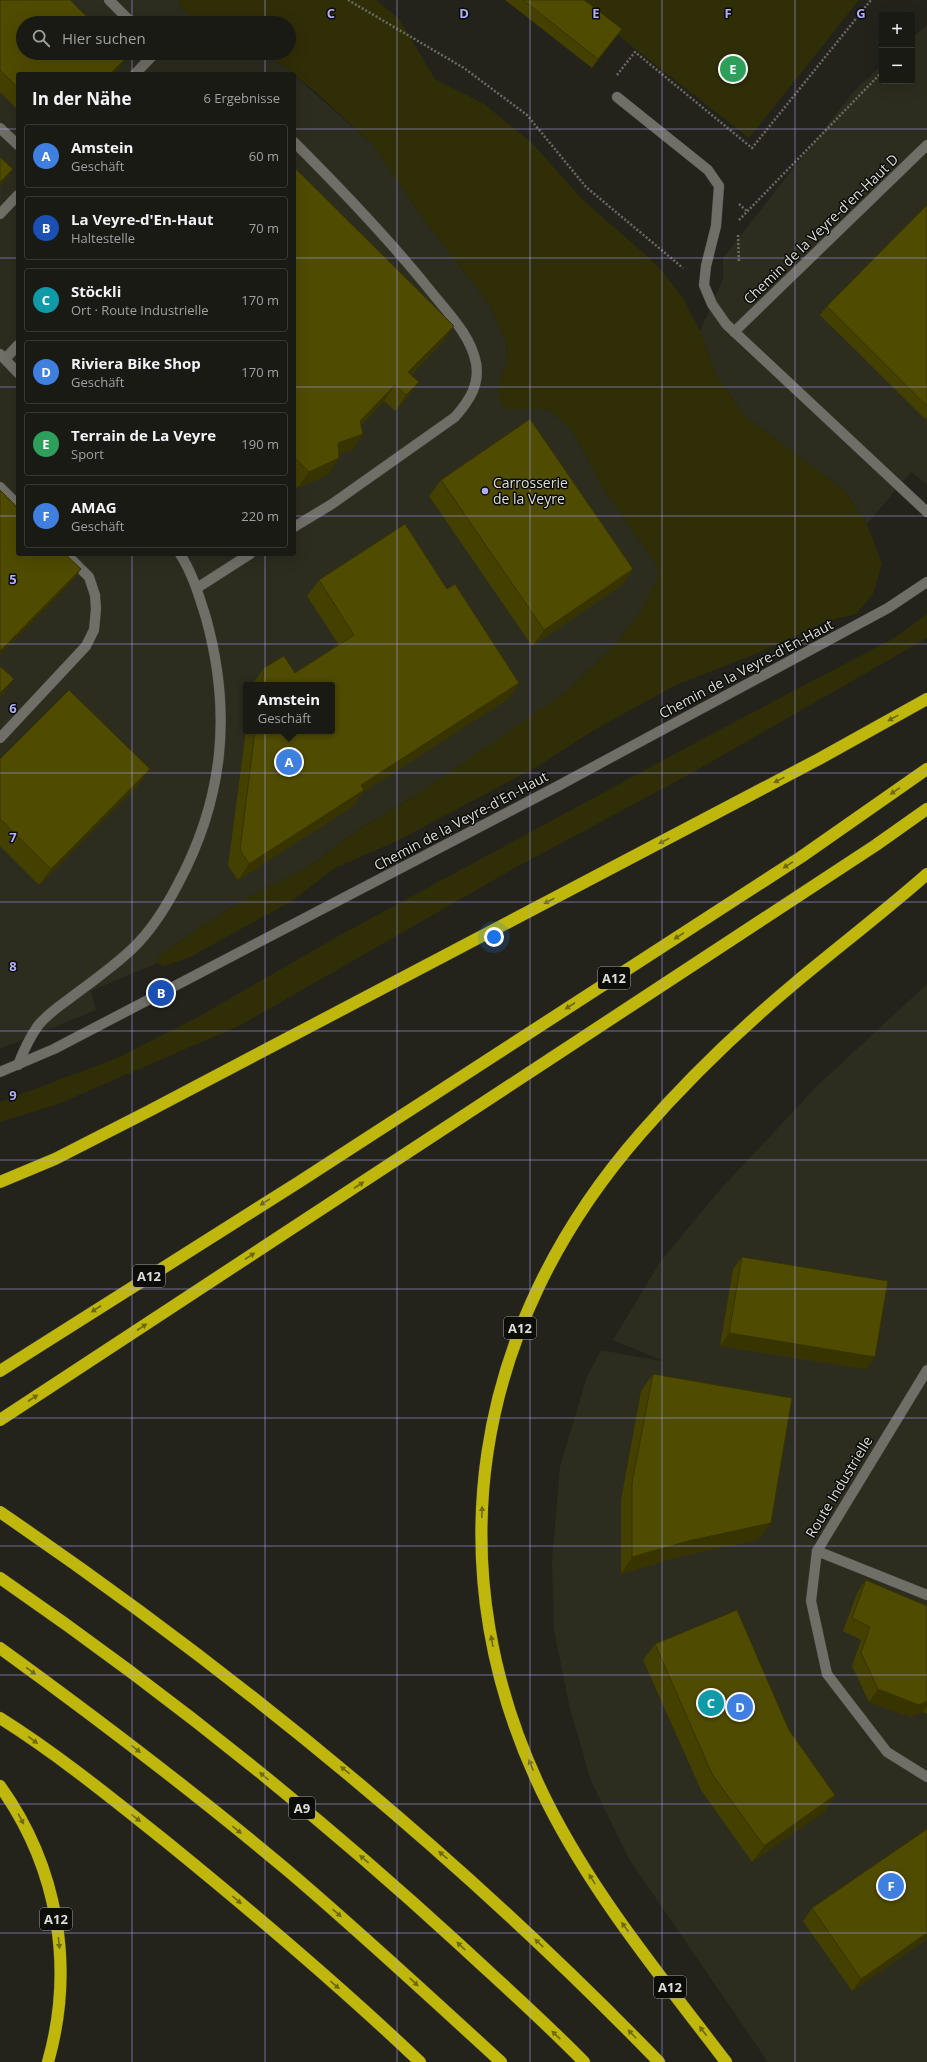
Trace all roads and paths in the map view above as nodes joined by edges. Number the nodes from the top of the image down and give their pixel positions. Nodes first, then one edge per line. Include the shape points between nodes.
1 (109, 0) edge
2 (348, 0) edge
3 (871, 0) edge
4 (125, 16) edge
5 (148, 60) edge
6 (136, 72) edge
7 (879, 75) edge
8 (617, 97) joint
9 (0, 128) edge
10 (16, 143) edge
11 (296, 144) edge
12 (927, 145) edge
13 (16, 196) edge
14 (0, 214) edge
15 (737, 222) dead end
16 (738, 230) dead end
17 (739, 262) dead end
18 (704, 285) junction
19 (734, 332) junction
20 (16, 346) edge
21 (3, 356) edge
22 (16, 371) edge
23 (0, 487) edge
24 (16, 503) edge
25 (927, 512) edge
26 (296, 526) edge
27 (68, 556) edge
28 (181, 556) edge
29 (247, 556) edge
30 (927, 582) edge
31 (197, 588) junction
32 (927, 699) edge
33 (0, 738) edge
34 (927, 769) edge
35 (927, 809) edge
36 (927, 874) edge
37 (18, 1065) junction
38 (0, 1072) edge
39 (0, 1182) edge
40 (927, 1370) edge
41 (0, 1371) edge
42 (0, 1420) edge
43 (0, 1512) edge
44 (817, 1551) junction
45 (0, 1578) edge
46 (927, 1595) edge
47 (0, 1648) edge
48 (0, 1718) edge
49 (927, 1777) edge
50 (0, 1786) edge
51 (48, 2062) edge
52 (420, 2062) edge
53 (501, 2062) edge
54 (584, 2062) edge
55 (659, 2062) edge
56 (726, 2062) edge

1 - 4 street
2 - 18 path via 464,68 526,115 586,187
3 - 8 path via 752,148 635,52 606,88
5 - 6 street
7 - 15 path
8 - 18 street via 708,170 720,186 716,226
9 - 10 street
11 - 26 street via 363,211 411,266 458,324 476,362 476,381 469,401 455,417 332,504
12 - 19 street, Chemin de la Veyre-d'en-Haut D
13 - 14 street
16 - 17 path
18 - 19 street via 712,304
19 - 25 street
20 - 21 street
21 - 22 street
23 - 24 street
27 - 33 street via 89,577 95,595 94,630 86,646
28 - 31 street
29 - 31 street
30 - 37 street, Chemin de la Veyre-d'En-Haut via 888,608 558,786 54,1049
31 - 37 street via 216,662 221,703 217,772 211,805 203,829 190,861 153,925 133,948 38,1026 26,1045
32 -> 39 highway via 819,759 142,1115 55,1159
34 -> 41 highway, A12 via 795,861
42 -> 35 highway, A12
56 -> 36 highway, A12 via 593,1882 547,1802 516,1728 493,1647 482,1560 483,1478 489,1434 511,1352 530,1305 565,1238 614,1167 640,1134 701,1068 733,1038 791,986
37 - 38 street, Chemin de la Veyre-d'En-Haut
40 - 44 street, Route Industrielle
55 -> 43 highway via 516,1921 354,1778 176,1638
44 - 46 street
44 - 49 street, Route Industrielle via 811,1601 827,1674 887,1752
54 -> 45 highway, A9 via 386,1877 254,1767 113,1659
47 -> 53 highway via 124,1739 286,1870 386,1956
48 -> 52 highway via 136,1818 202,1871 331,1981
50 -> 51 highway, A12 via 42,1865 56,1917 60,1943 61,1992

